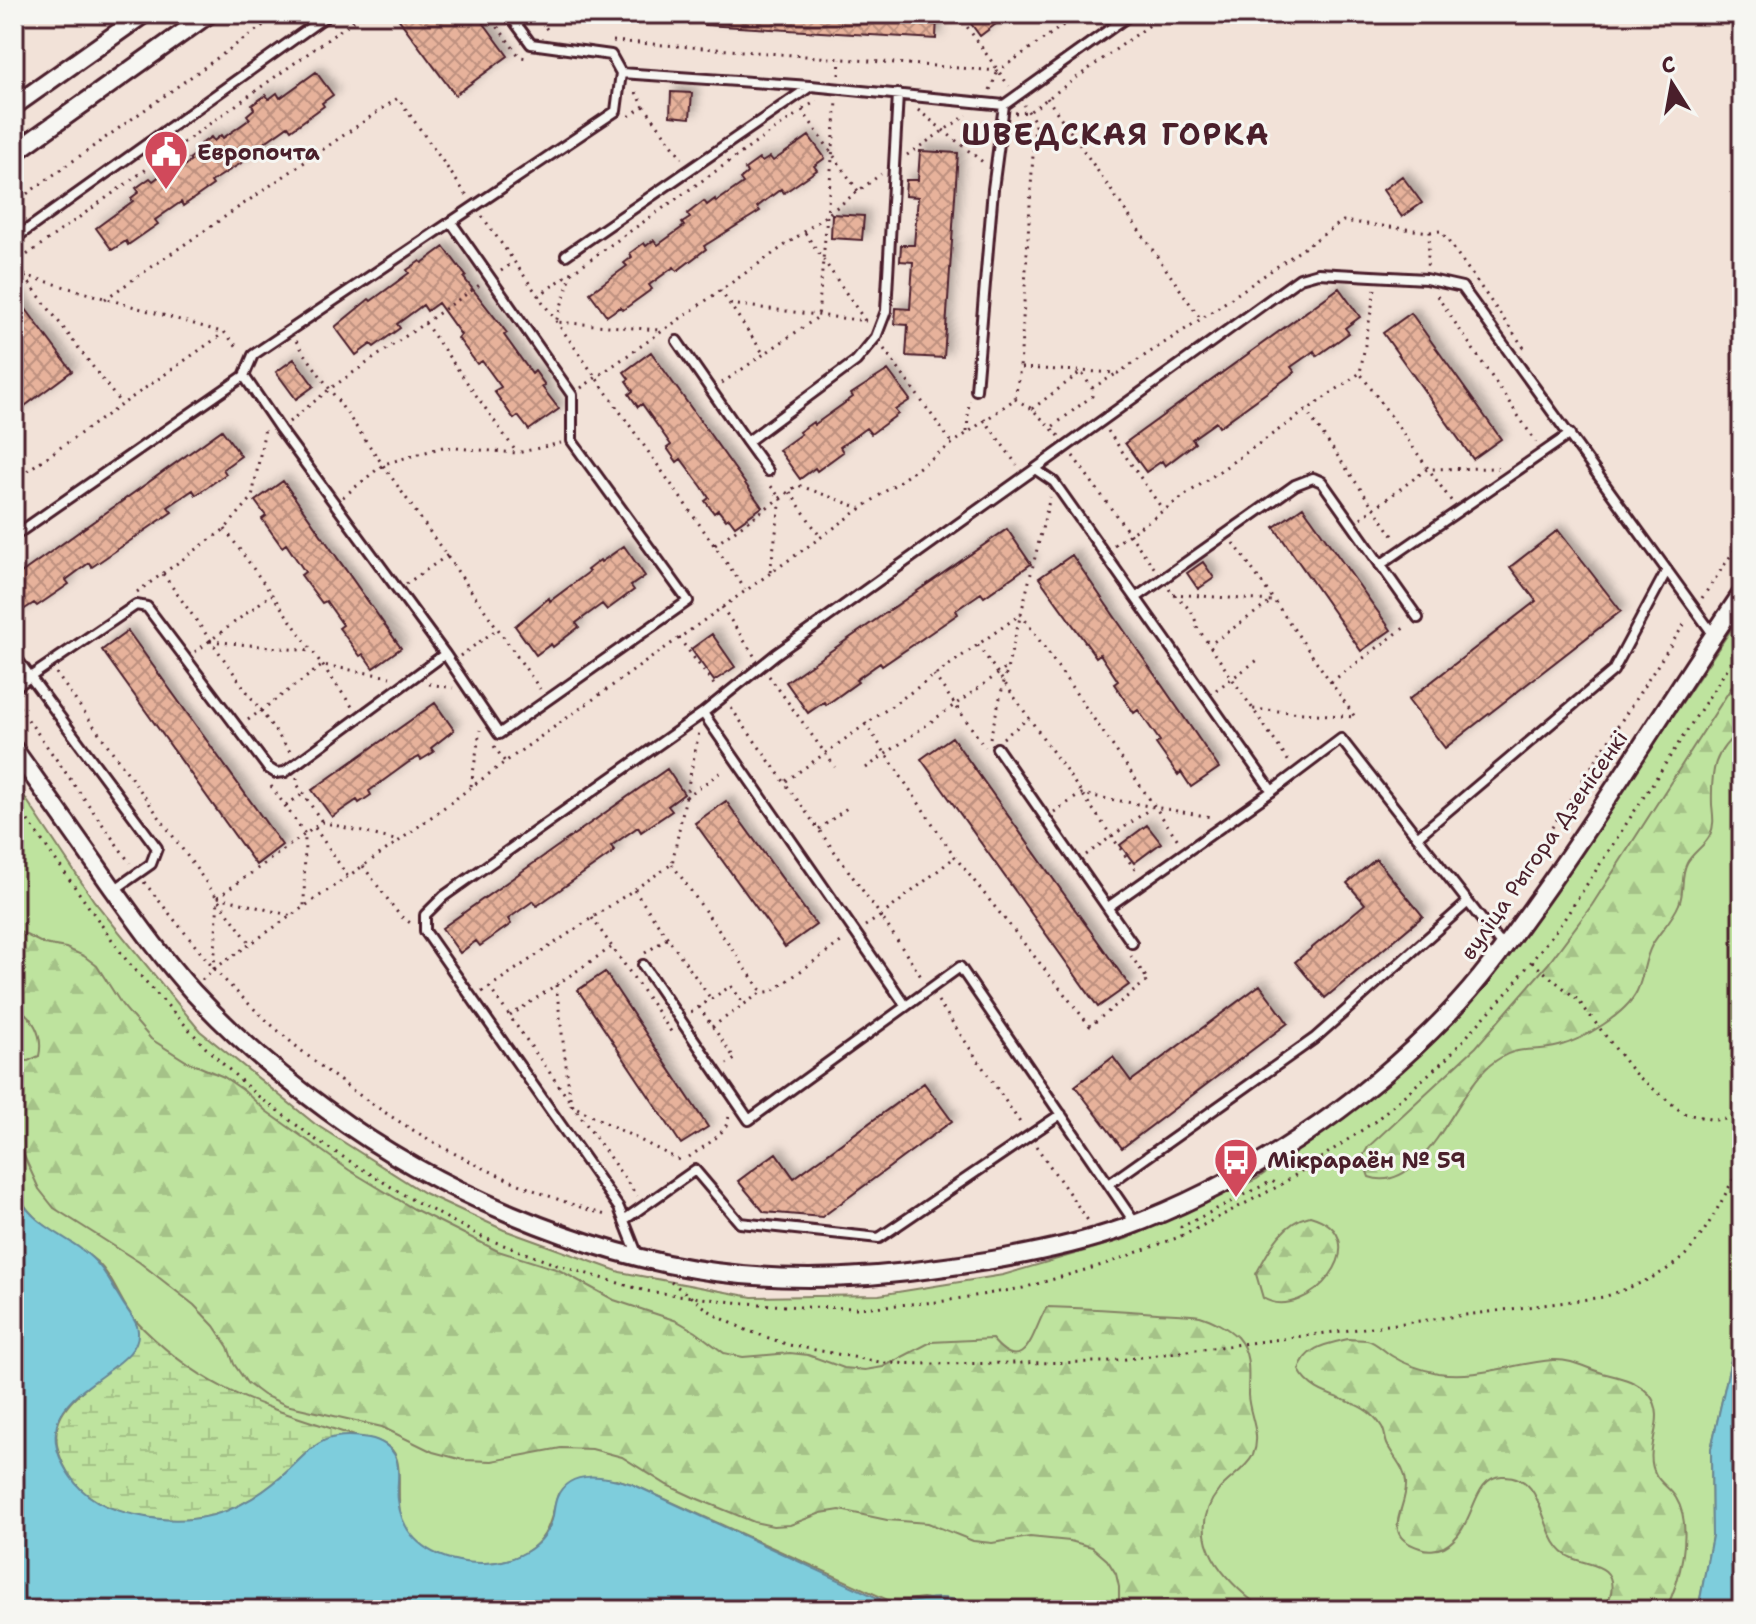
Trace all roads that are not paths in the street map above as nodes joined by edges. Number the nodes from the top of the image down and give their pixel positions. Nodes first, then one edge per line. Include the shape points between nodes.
1 (144, 14) edge
2 (209, 14) edge
3 (329, 14) edge
4 (509, 14) edge
5 (1131, 14) edge
6 (621, 73) junction
7 (811, 86) junction
8 (898, 94) junction
9 (14, 106) edge
10 (1003, 110) junction
11 (14, 153) edge
12 (451, 222) junction
13 (14, 239) edge
14 (566, 255) dead end
15 (677, 341) dead end
16 (244, 376) junction
17 (976, 390) dead end
18 (1570, 434) junction
19 (747, 442) junction
20 (1035, 469) junction
21 (768, 471) road end
22 (14, 536) edge
23 (1380, 565) junction
24 (1667, 570) junction
25 (1742, 593) edge
26 (1137, 597) junction
27 (1418, 618) road end
28 (1714, 635) junction
29 (445, 654) junction
30 (14, 655) edge
31 (30, 677) junction
32 (14, 688) edge
33 (703, 713) junction
34 (997, 745) road end
35 (14, 749) edge
36 (1272, 791) junction
37 (1417, 837) junction
38 (114, 890) junction
39 (1467, 903) junction
40 (1108, 907) junction
41 (1132, 943) dead end
42 (1503, 948) junction
43 (643, 965) dead end
44 (906, 1006) junction
45 (1061, 1114) junction
46 (1109, 1184) junction
47 (624, 1220) junction
48 (1135, 1223) junction
49 (638, 1256) junction

1 - 9 street
2 - 11 street
3 - 13 lane
4 - 6 lane via 531,44 611,55
5 - 10 lane
6 - 7 lane
6 - 12 lane via 616,111
7 - 8 lane
7 - 14 lane
8 - 10 lane
8 - 19 lane via 886,311 876,337 856,361
10 - 17 lane
12 - 16 lane via 253,355
12 - 29 lane via 572,395 572,441 688,601 499,734
15 - 19 lane
16 - 22 lane
16 - 29 lane
18 - 20 lane via 1462,287 1426,279 1318,273 1300,278
18 - 23 lane
18 - 24 lane
19 - 21 lane
20 - 26 lane via 1054,482
20 - 33 lane via 761,665
23 - 26 lane via 1322,482 1313,478 1295,485
23 - 27 lane
24 - 28 lane
24 - 37 lane via 1613,671
25 - 28 street, вуліца Рыгора Дзенісенкі
26 - 36 lane
28 - 42 street, вуліца Рыгора Дзенісенкі
29 - 31 lane via 285,772 276,773 147,607 136,605
30 - 31 lane
31 - 32 lane
31 - 38 lane via 157,848 151,864
33 - 44 lane
33 - 47 lane via 444,896 425,915 425,931
34 - 40 lane
35 - 38 street, вуліца Рыгора Дзенісенкі
36 - 37 lane via 1341,739
36 - 40 lane
37 - 39 lane
38 - 49 street, вуліца Рыгора Дзенісенкі via 191,990 337,1118 426,1173 506,1212
39 - 42 lane
39 - 46 lane via 1315,1038
40 - 41 lane
42 - 48 street, вуліца Рыгора Дзенісенкі via 1449,1014 1363,1092 1250,1168
43 - 44 lane via 749,1120
44 - 45 lane via 960,967
45 - 46 lane
45 - 47 lane via 879,1238 740,1223 695,1170
46 - 48 lane
47 - 49 lane
48 - 49 street, вуліца Рыгора Дзенісенкі via 1000,1260 886,1276 713,1272

